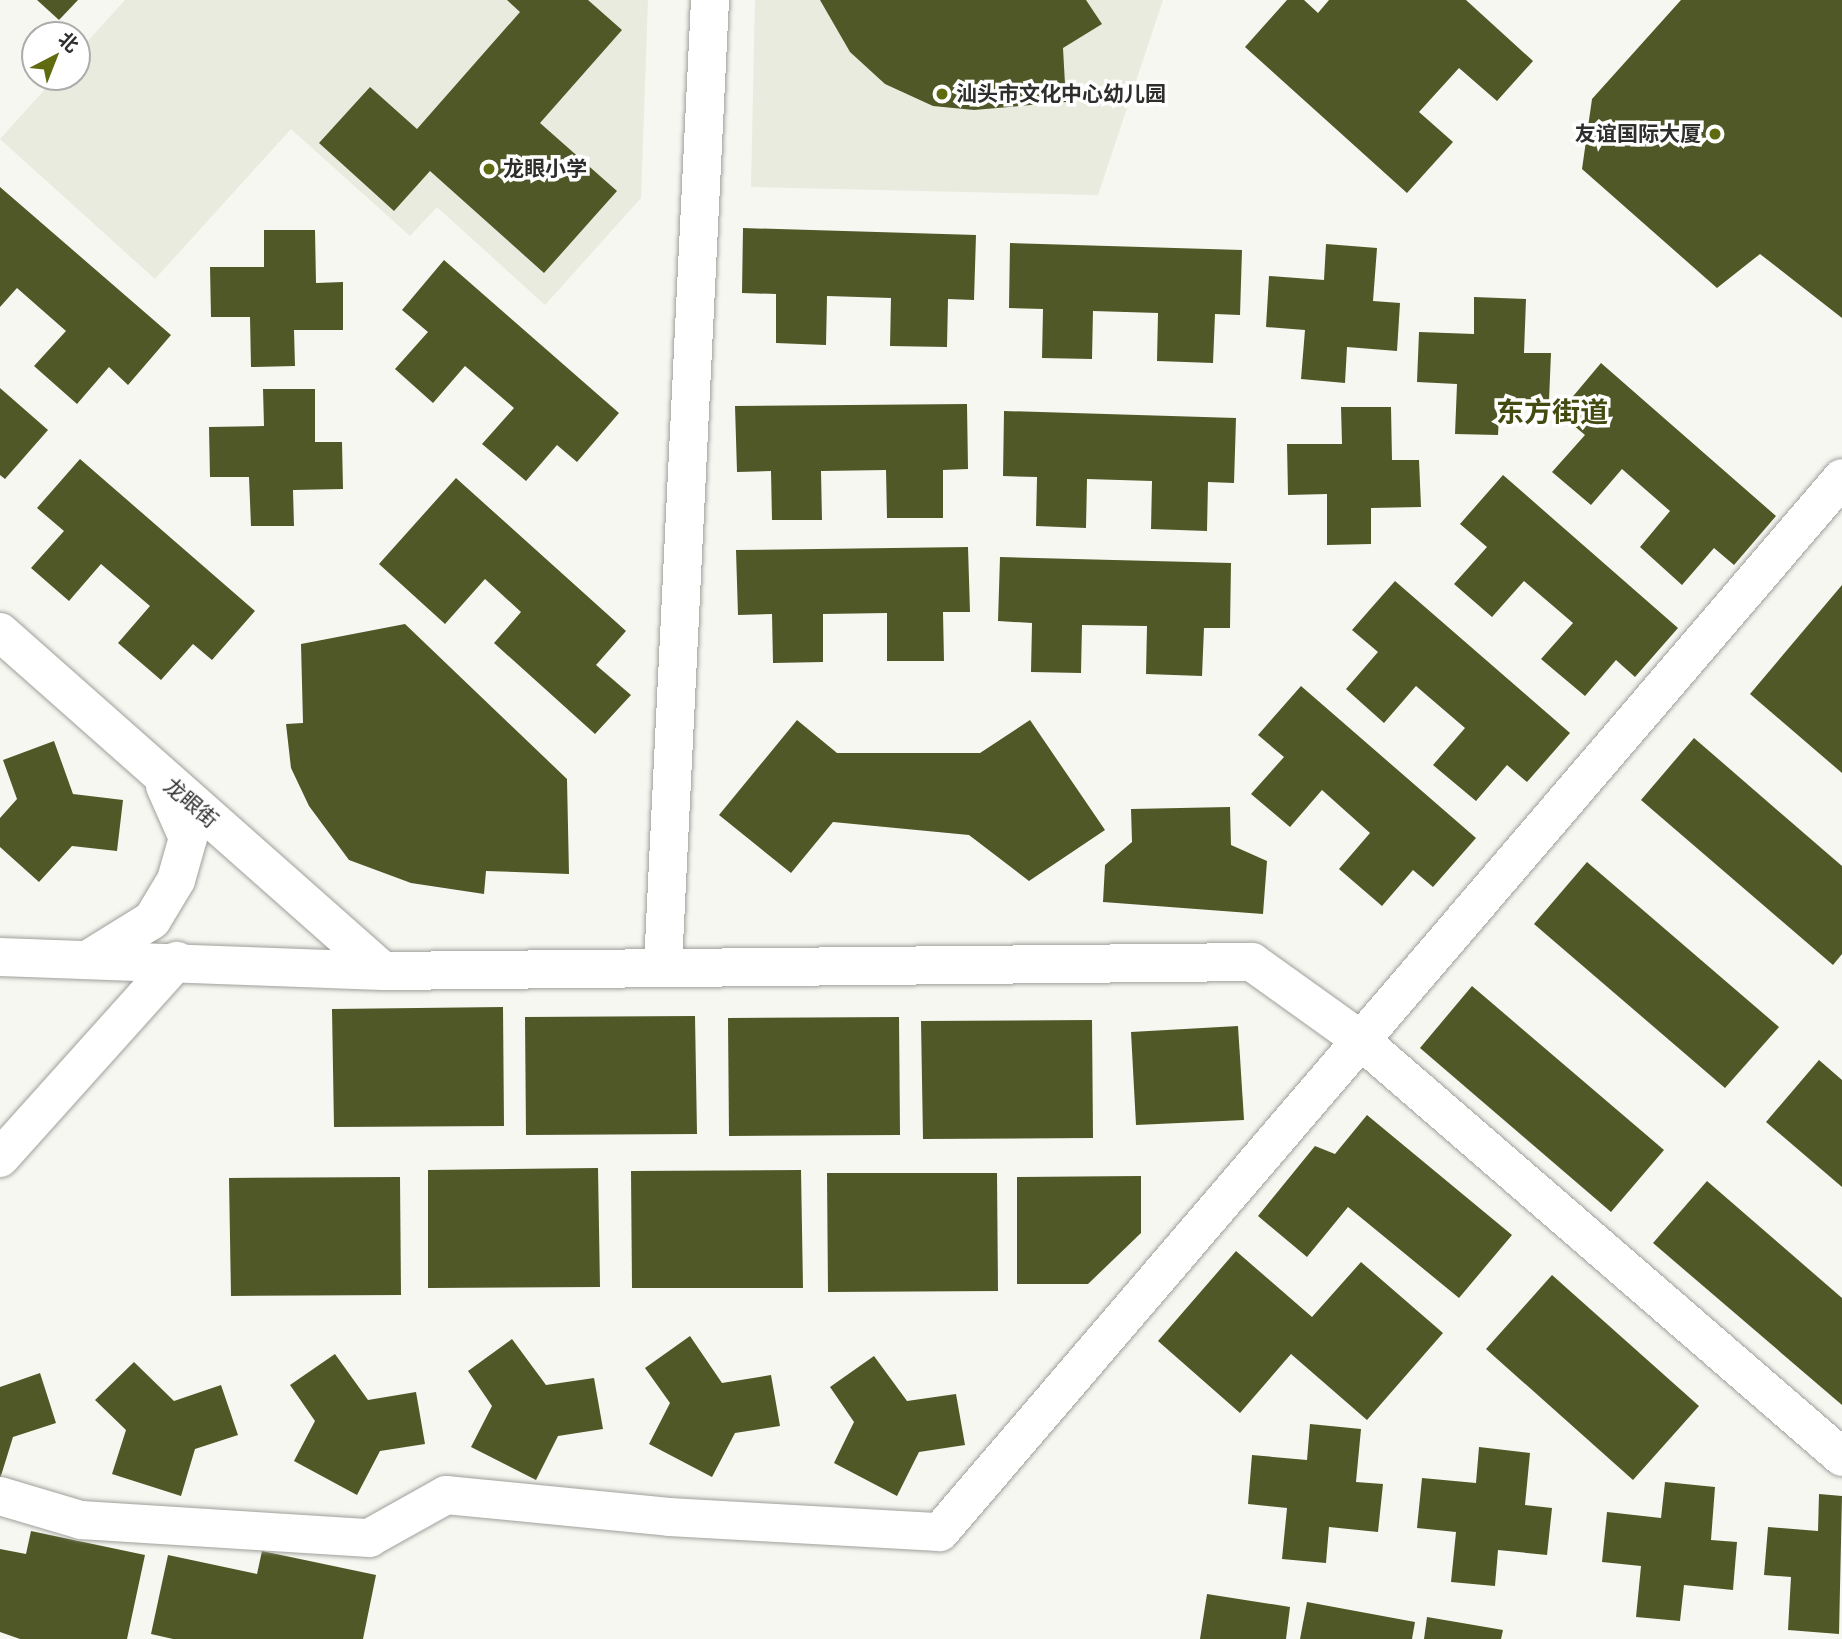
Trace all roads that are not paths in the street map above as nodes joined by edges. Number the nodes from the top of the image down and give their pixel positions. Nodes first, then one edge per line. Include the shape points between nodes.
1 (710, 0) edge
2 (1842, 478) edge
3 (0, 632) edge
4 (162, 777) junction
5 (0, 957) edge
6 (89, 959) junction
7 (177, 961) junction
8 (663, 965) junction
9 (383, 971) junction
10 (1358, 1038) junction
11 (0, 1158) edge
12 (1842, 1457) edge
13 (0, 1496) edge

1 - 8 street
2 - 10 street
3 - 4 street, 龙眼街
4 - 6 street via 188,838 176,880 152,920
4 - 9 street, 龙眼街
5 - 6 street
6 - 7 street
7 - 9 street
7 - 11 street
8 - 9 street
8 - 10 street via 1252,962
10 - 12 street
10 - 13 street via 940,1532 669,1517 446,1494 369,1538 81,1520

